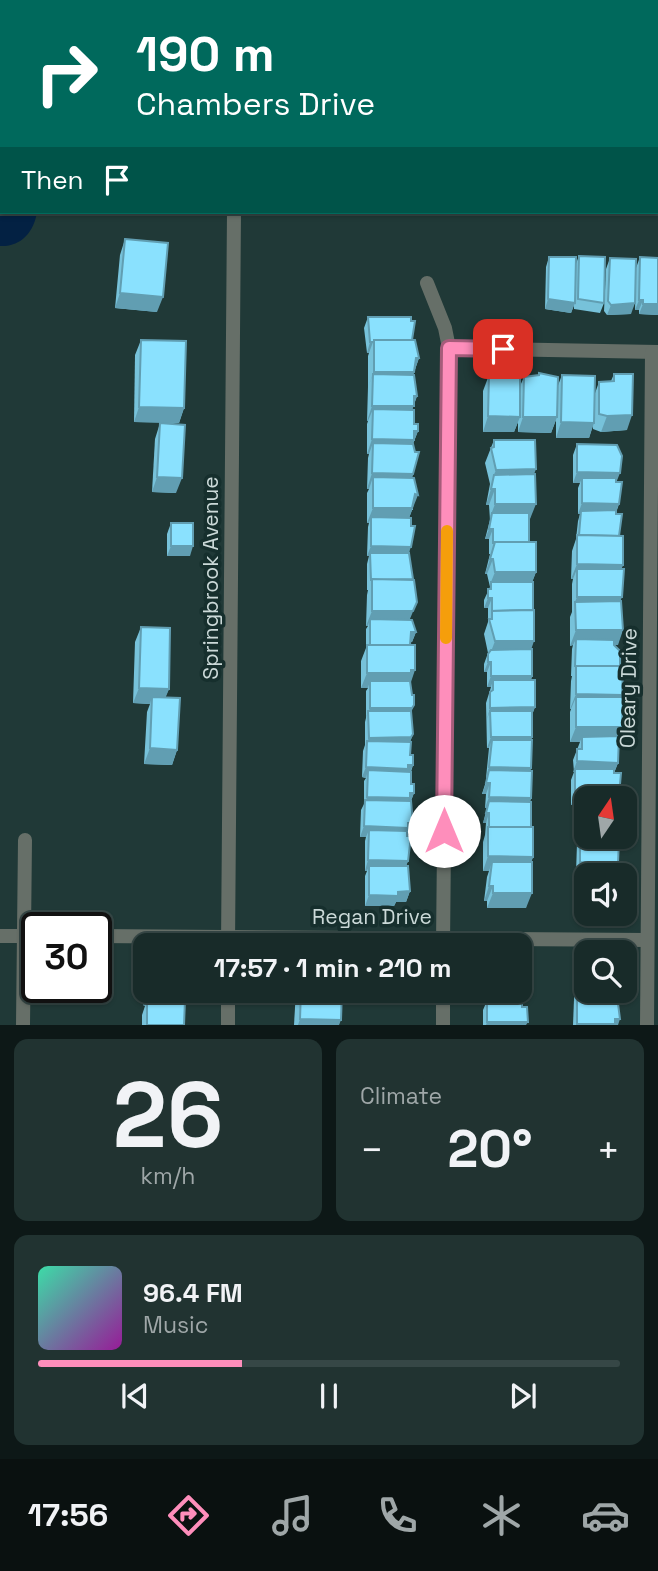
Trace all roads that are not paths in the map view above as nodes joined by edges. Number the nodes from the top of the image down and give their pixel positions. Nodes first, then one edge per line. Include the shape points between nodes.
1 (234, 214) edge
2 (427, 283) dead end
3 (449, 348) junction
4 (655, 352) edge
5 (25, 840) dead end
6 (30, 912) edge
7 (228, 933) edge
8 (443, 933) edge
9 (0, 936) edge
10 (21, 936) edge
11 (112, 937) edge
12 (133, 937) edge
13 (647, 940) junction
14 (532, 941) edge
15 (25, 1003) edge
16 (228, 1003) edge
17 (443, 1003) edge
18 (23, 1025) edge
19 (228, 1025) edge
20 (443, 1025) edge
21 (647, 1025) edge

1 - 7 street, Springbrook Avenue
2 - 3 street
3 - 4 street
3 - 8 street
4 - 13 street, Oleary Drive
5 - 6 street
9 - 10 street
11 - 12 street, Regan Drive
13 - 14 street, Regan Drive
13 - 21 street, Oleary Drive
15 - 18 street
16 - 19 street
17 - 20 street

